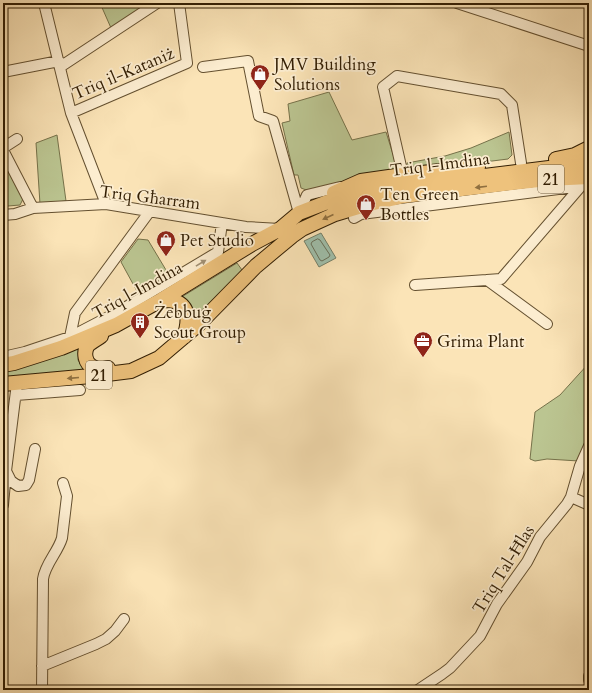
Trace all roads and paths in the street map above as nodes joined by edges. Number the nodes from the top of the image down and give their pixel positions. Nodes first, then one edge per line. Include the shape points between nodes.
1 (44, 3) edge
2 (157, 3) edge
3 (179, 3) edge
4 (457, 3) edge
5 (589, 46) edge
6 (59, 64) junction
7 (203, 67) dead end
8 (3, 72) edge
9 (71, 113) junction
10 (17, 139) dead end
11 (589, 148) edge
12 (3, 149) edge
13 (589, 158) edge
14 (521, 163) junction
15 (589, 163) edge
16 (571, 165) junction
17 (403, 175) junction
18 (587, 176) edge
19 (106, 204) junction
20 (365, 205) junction
21 (33, 208) junction
22 (150, 211) junction
23 (305, 211) junction
24 (377, 212) junction
25 (3, 215) edge
26 (354, 218) dead end
27 (222, 223) junction
28 (246, 227) junction
29 (280, 229) junction
30 (252, 244) junction
31 (487, 280) junction
32 (415, 285) dead end
33 (161, 300) junction
34 (548, 324) dead end
35 (116, 325) junction
36 (70, 337) junction
37 (179, 342) junction
38 (3, 357) edge
39 (3, 365) edge
40 (12, 387) edge
41 (80, 390) dead end
42 (589, 446) edge
43 (6, 448) edge
44 (35, 450) dead end
45 (6, 471) junction
46 (63, 483) dead end
47 (571, 497) junction
48 (3, 505) edge
49 (589, 505) edge
50 (124, 618) dead end
51 (42, 666) junction
52 (589, 676) edge
53 (589, 680) edge
54 (42, 690) edge
55 (418, 690) edge

1 - 6 street
2 - 6 street
3 - 9 street, Triq il-Kataniż via 187,63
4 - 5 street
6 - 8 street
6 - 9 street
7 - 23 street via 248,61 260,116 273,121
9 - 19 street
10 - 12 street
11 - 14 highway via 575,155 554,160
12 - 21 street
13 - 16 highway
14 - 17 highway
14 - 17 street via 512,105 501,94 397,76 383,87
15 - 16 highway, Triq l-Imdina / 21
16 - 23 highway, Triq l-Imdina / 21 via 403,186 331,201
17 - 23 highway via 362,181 333,193
18 -> 20 highway, Triq l-Imdina / 21 via 404,196
18 - 24 street via 574,187
18 - 31 street via 501,279
19 - 21 street, Triq Għarram
19 - 22 street, Triq Għarram
20 - 24 street
20 -> 37 highway, Triq l-Imdina / 21 via 335,214 302,229 256,266
21 - 25 street, Triq Għarram
22 - 27 street, Triq Għarram
22 - 36 street via 75,313
23 - 29 highway, Triq l-Imdina / 21
24 - 26 street via 361,214
27 - 28 street, Triq Għarram
36 -> 27 street via 116,313 218,252
28 - 29 street, Triq Għarram
28 - 30 street via 250,232
29 - 30 highway, Triq l-Imdina / 21
30 - 33 highway, Triq l-Imdina / 21
31 - 32 street
31 - 34 street
33 - 35 highway, Triq l-Imdina / 21
33 - 37 highway via 178,303 185,309 187,329
35 - 37 highway via 88,345 85,354 87,363 93,368 104,369 137,362
35 - 39 highway, Triq l-Imdina / 21 via 61,348
36 - 38 street
37 -> 40 highway, Triq l-Imdina / 21 via 160,358 130,371
40 - 41 street
40 - 43 street
42 - 47 street, Triq Tal-Ħlas
43 - 45 street
44 - 45 street via 30,480 26,485 18,486 11,481
45 - 48 street
46 - 51 street via 67,496 62,540 43,576
47 - 49 street
47 - 55 street, Triq Tal-Ħlas via 540,537 527,562 497,604 480,636 450,668
50 - 51 street via 106,639
51 - 54 street
52 - 53 street

